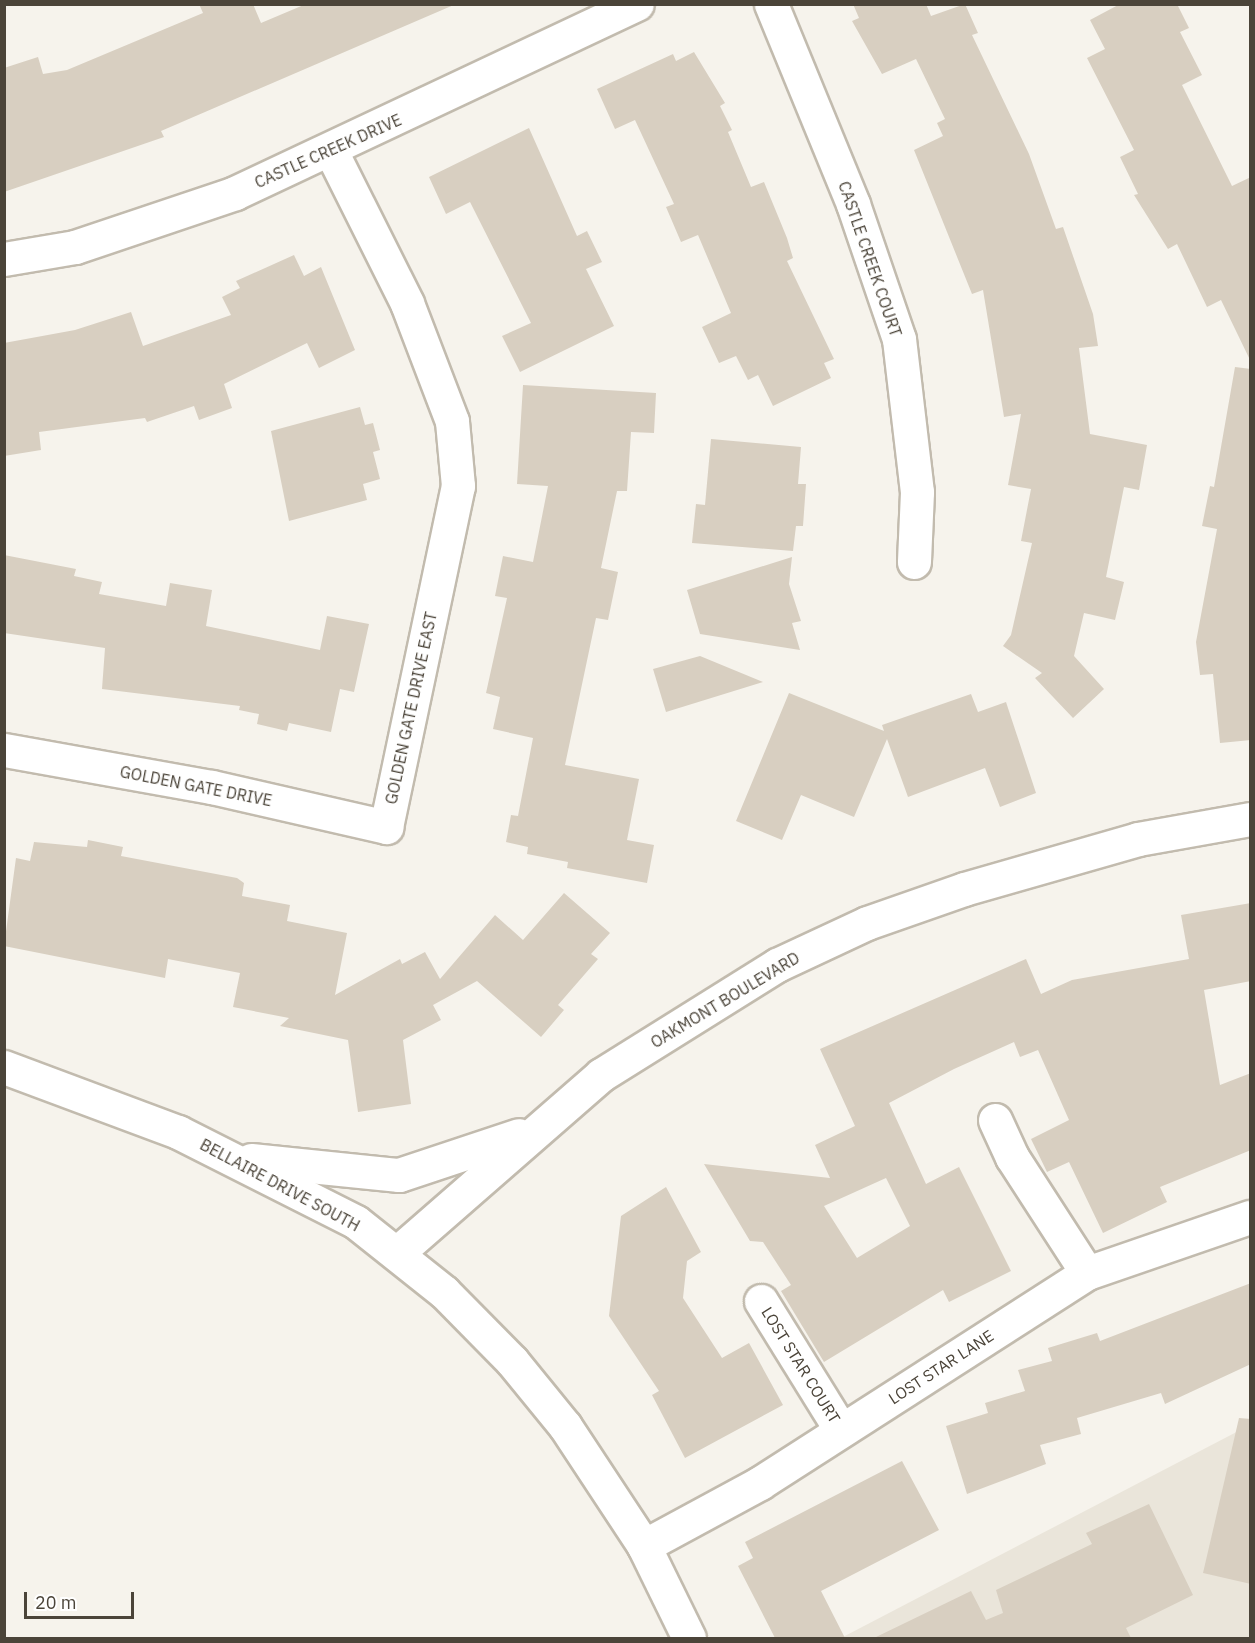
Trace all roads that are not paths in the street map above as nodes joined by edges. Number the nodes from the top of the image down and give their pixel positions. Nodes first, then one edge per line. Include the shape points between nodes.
1 (637, 4) edge
2 (771, 4) edge
3 (330, 149) junction
4 (4, 259) edge
5 (914, 562) dead end
6 (4, 750) edge
7 (1251, 819) edge
8 (386, 827) joint
9 (4, 1066) edge
10 (995, 1120) dead end
11 (532, 1130) junction
12 (230, 1158) junction
13 (1251, 1217) edge
14 (397, 1253) junction
15 (1087, 1273) junction
16 (761, 1300) dead end
17 (841, 1430) junction
18 (644, 1546) junction
19 (689, 1638) edge

1 - 3 street, CASTLE CREEK DRIVE
2 - 5 street, CASTLE CREEK COURT via 853,204 899,339 917,492
3 - 4 street, CASTLE CREEK DRIVE via 157,223 75,247
3 - 8 street, GOLDEN GATE DRIVE EAST via 411,314 452,422 458,486
6 - 8 street, GOLDEN GATE DRIVE via 212,787
7 - 11 street, OAKMONT BOULEVARD via 1138,839 867,923 777,965 601,1075
9 - 12 street, BELLAIRE DRIVE SOUTH via 178,1132
10 - 15 street via 1012,1157
11 - 12 street via 399,1175
11 - 14 street, OAKMONT BOULEVARD
12 - 14 street, BELLAIRE DRIVE SOUTH via 356,1222
13 - 15 street, LOST STAR LANE
14 - 18 street, BELLAIRE DRIVE SOUTH via 512,1361 565,1426
15 - 17 street, LOST STAR LANE
16 - 17 street, LOST STAR COURT
17 - 18 street, LOST STAR LANE via 760,1483
18 - 19 street, BELLAIRE DRIVE SOUTH

